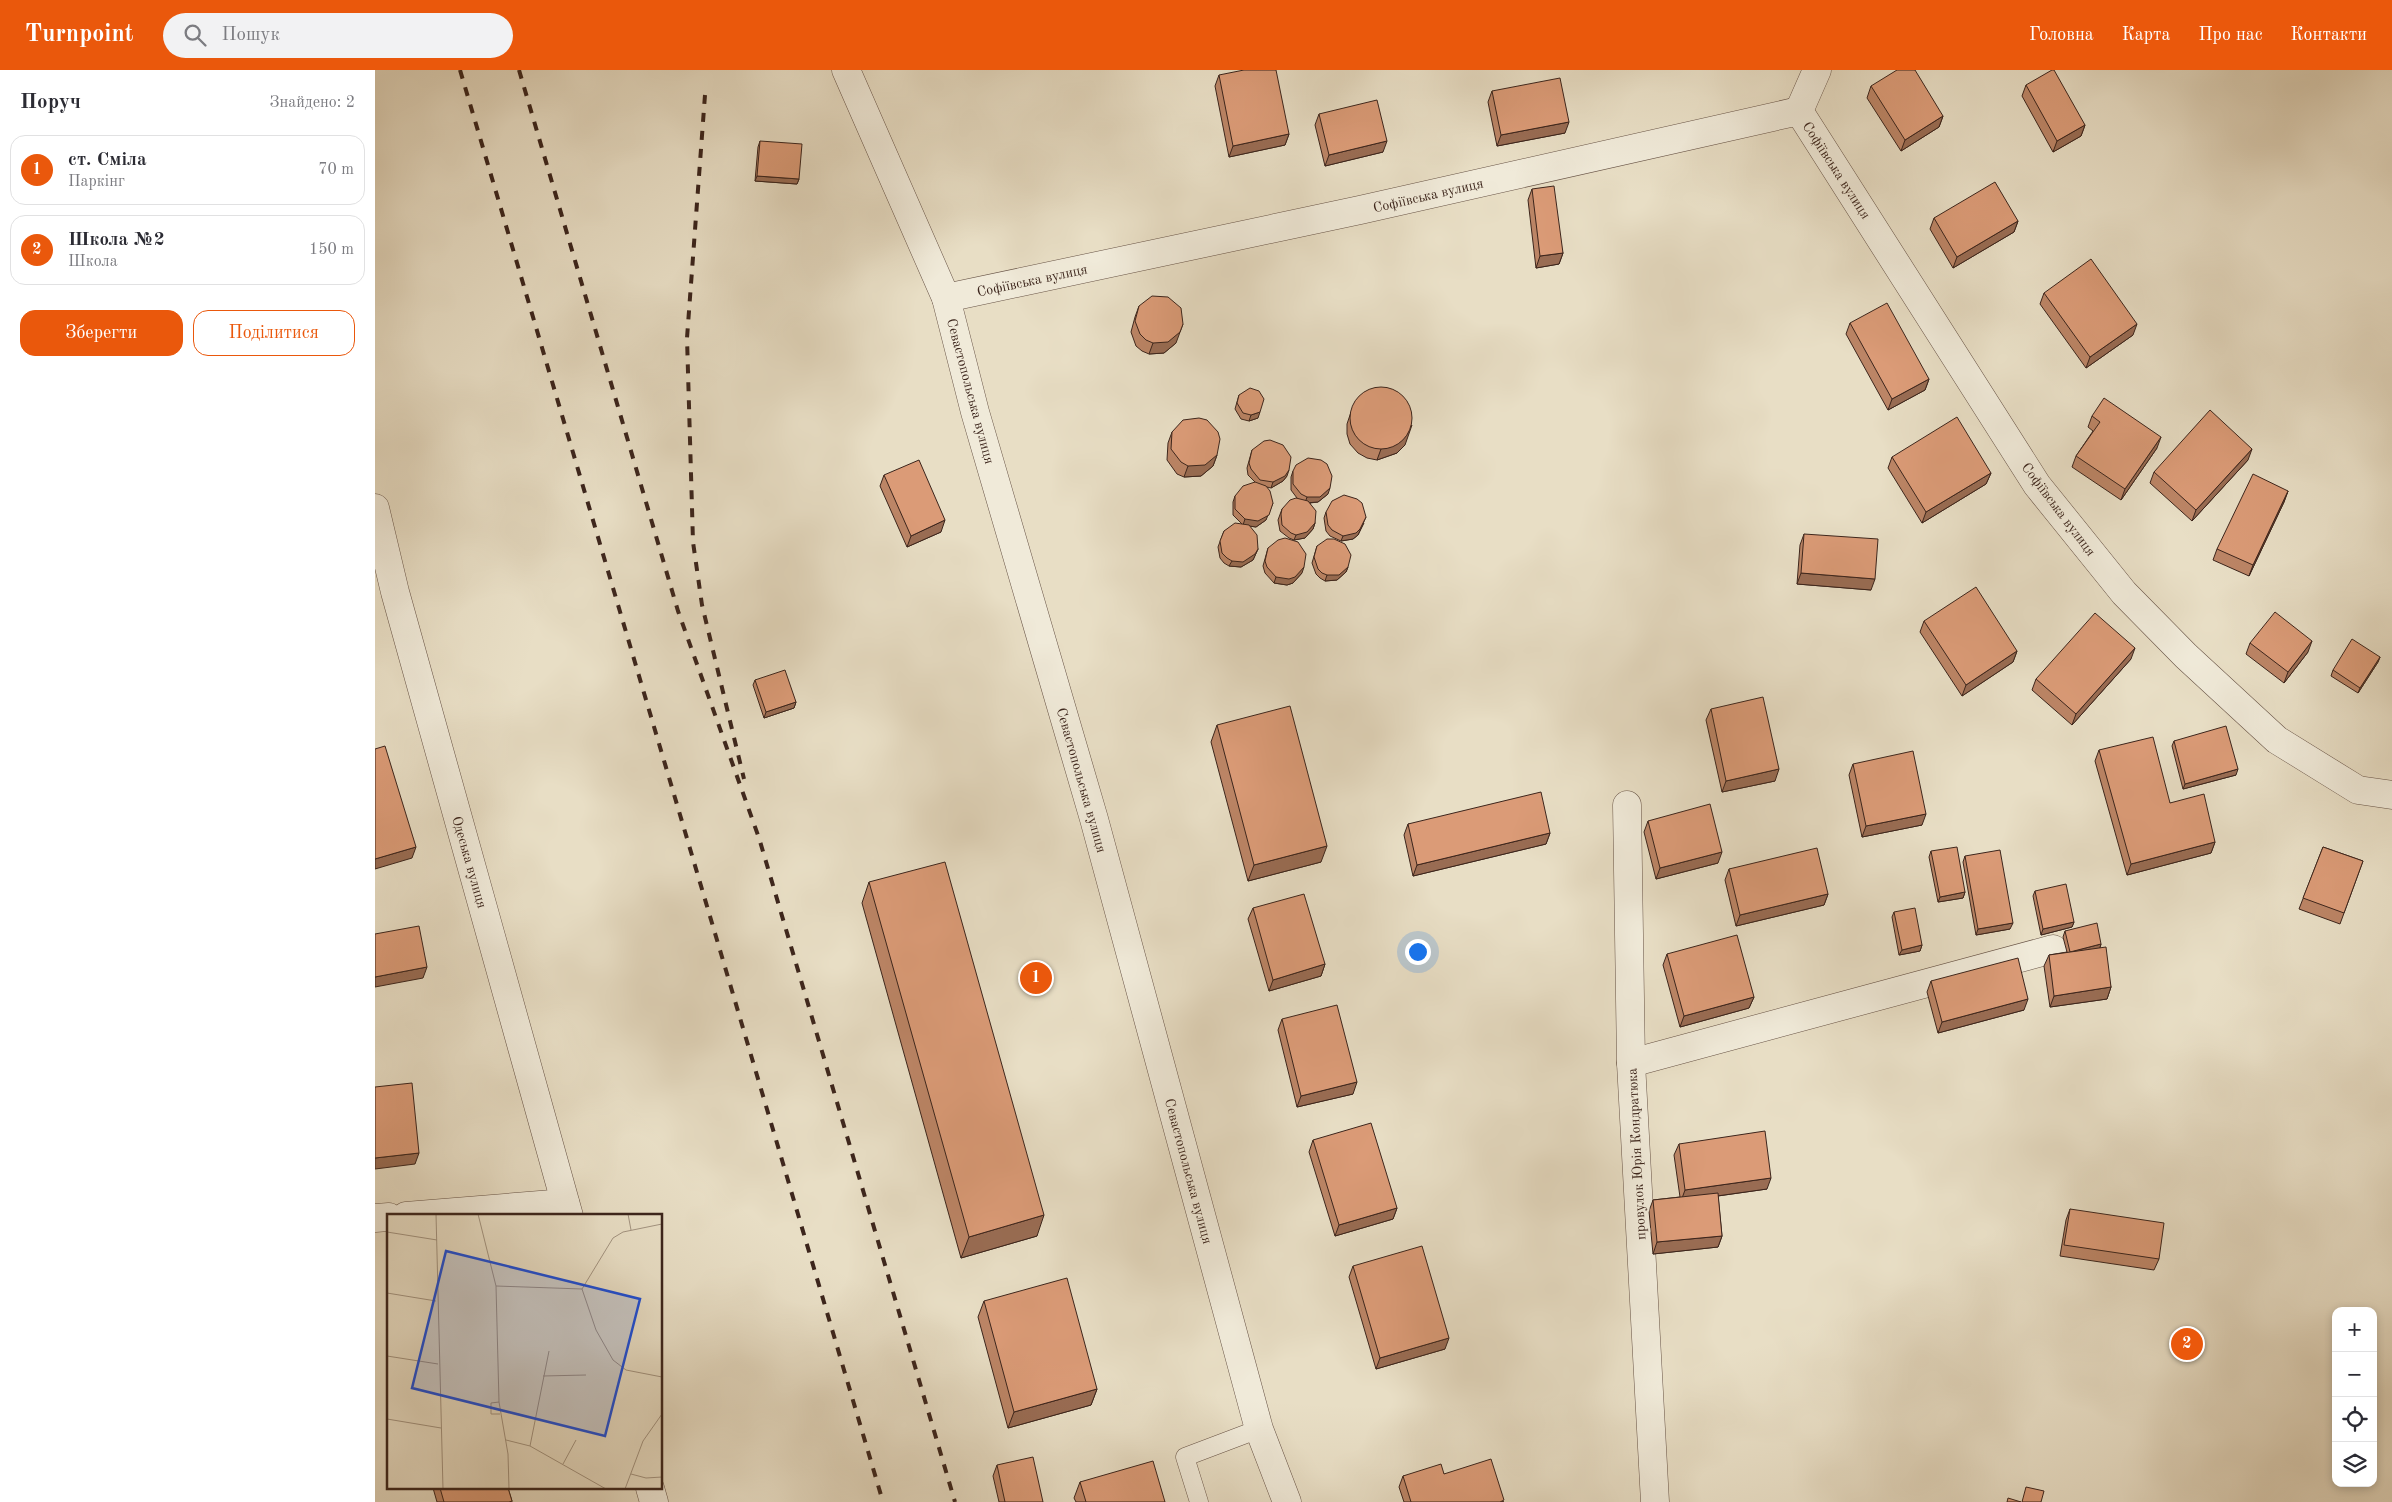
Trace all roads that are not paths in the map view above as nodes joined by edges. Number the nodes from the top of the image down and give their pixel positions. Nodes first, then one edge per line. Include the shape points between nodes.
1 (845, 70) edge
2 (1817, 70) edge
3 (1799, 111) junction
4 (946, 298) junction
5 (375, 508) edge
6 (385, 592) edge
7 (2392, 795) edge
8 (1627, 805) dead end
9 (2053, 950) dead end
10 (1631, 1063) junction
11 (567, 1209) edge
12 (452, 1214) edge
13 (1259, 1429) junction
14 (1199, 1502) edge
15 (1287, 1502) edge
16 (1655, 1502) edge

1 - 4 street, Севастопольська вулиця
2 - 3 street
3 - 4 street, Софіївська вулиця via 1360,210
3 - 7 street, Софіївська вулиця via 2037,485 2124,592 2186,656 2277,740 2359,790
4 - 13 street, Севастопольська вулиця via 975,412 1094,819
5 - 6 street, Одеська вулиця
6 - 11 street, Одеська вулиця
8 - 10 street, провулок Юрія Кондратюка
9 - 10 street
10 - 16 street, провулок Юрія Кондратюка
11 - 12 street
13 - 14 lane via 1185,1456
13 - 15 street, Севастопольська вулиця

